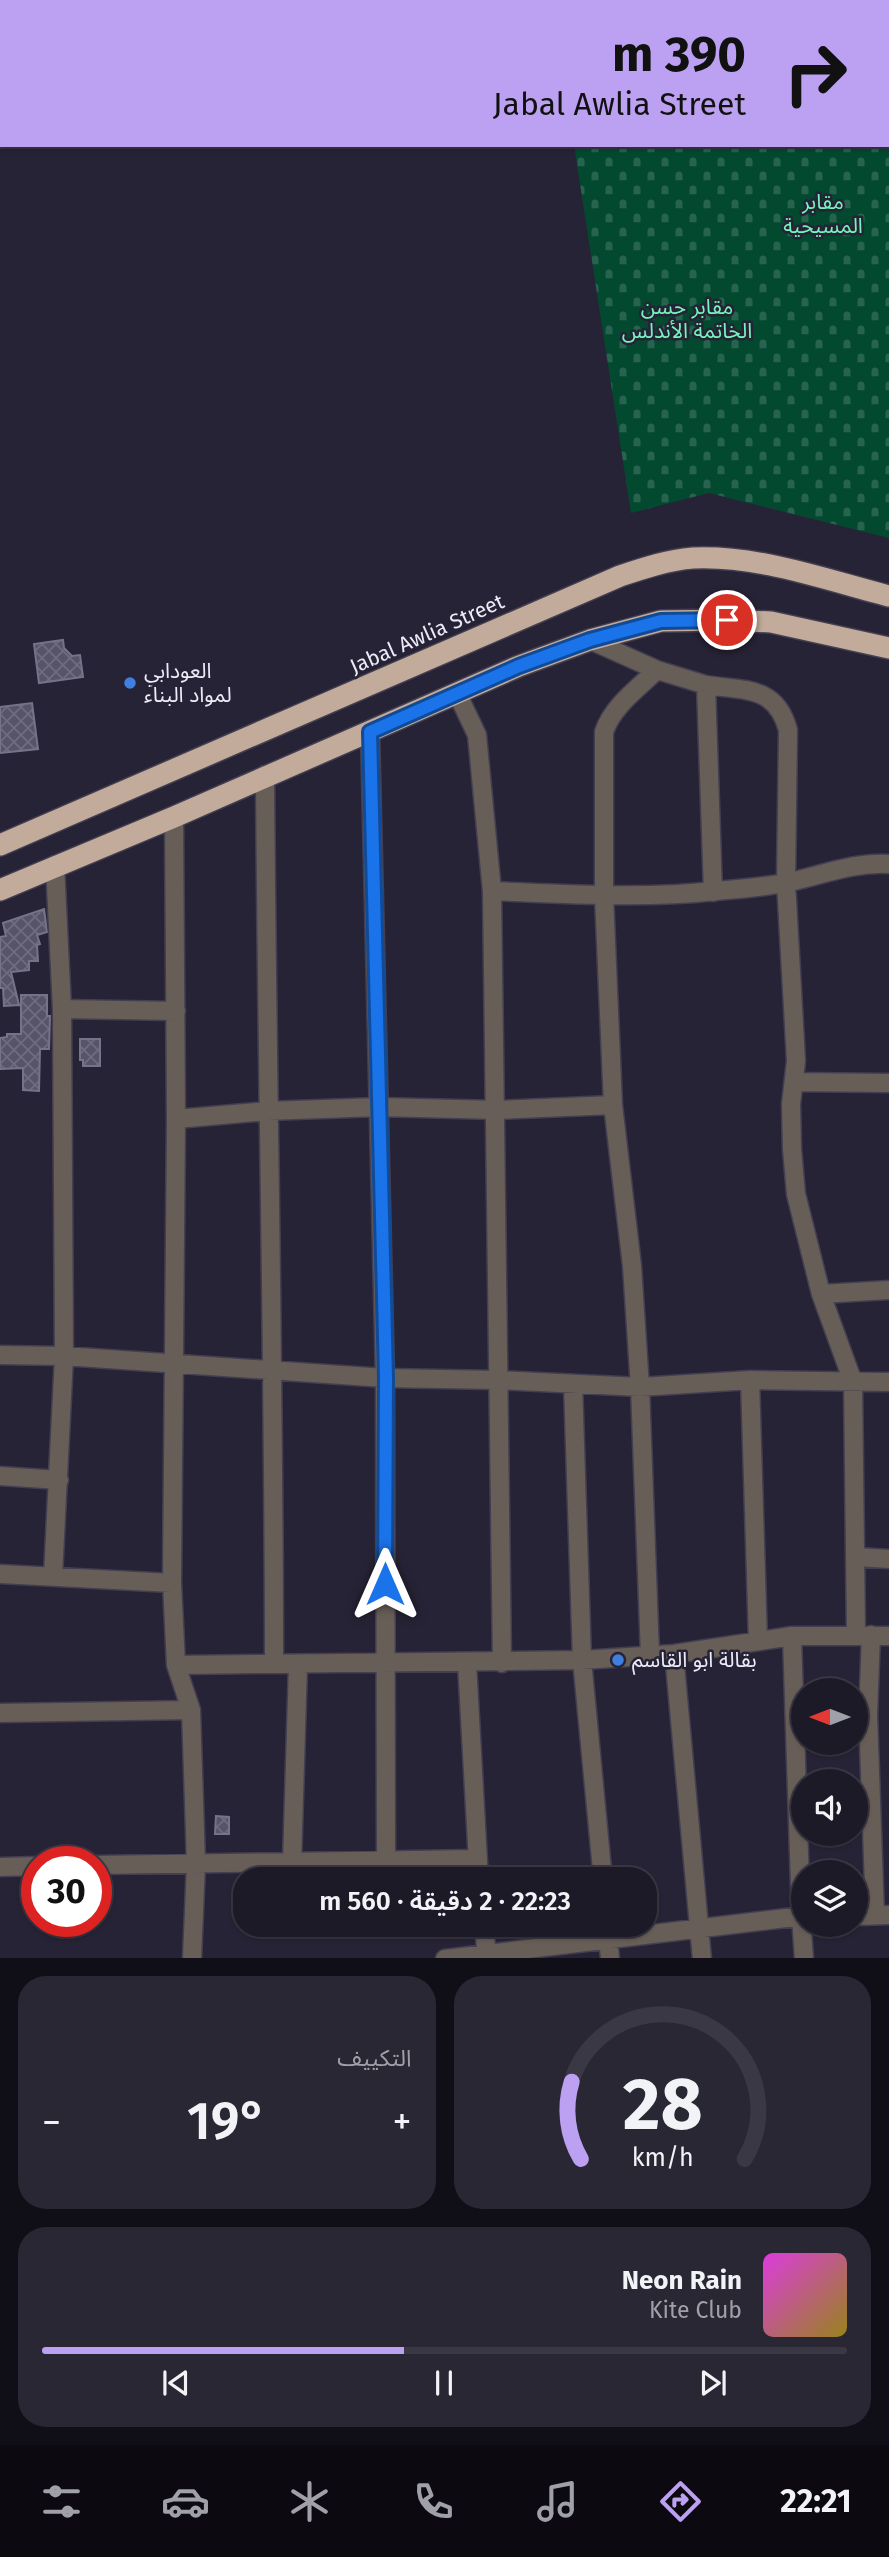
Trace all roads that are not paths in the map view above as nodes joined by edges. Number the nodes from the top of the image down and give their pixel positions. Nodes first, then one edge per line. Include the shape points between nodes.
1 (889, 596) edge
2 (590, 640) junction
3 (889, 648) edge
4 (657, 670) junction
5 (706, 685) junction
6 (457, 693) junction
7 (370, 732) junction
8 (265, 775) junction
9 (174, 817) junction
10 (0, 845) edge
11 (889, 864) edge
12 (55, 865) junction
13 (786, 882) junction
14 (0, 890) edge
15 (492, 891) junction
16 (713, 892) junction
17 (604, 896) junction
18 (62, 1009) junction
19 (176, 1012) junction
20 (794, 1082) junction
21 (889, 1083) edge
22 (613, 1105) junction
23 (379, 1107) junction
24 (496, 1110) junction
25 (267, 1111) junction
26 (176, 1119) junction
27 (889, 1290) edge
28 (821, 1294) junction
29 (0, 1355) edge
30 (64, 1356) junction
31 (173, 1363) junction
32 (274, 1369) junction
33 (386, 1378) junction
34 (497, 1380) junction
35 (750, 1380) junction
36 (853, 1382) junction
37 (889, 1382) edge
38 (573, 1384) junction
39 (640, 1387) junction
40 (0, 1476) edge
41 (59, 1480) junction
42 (857, 1557) junction
43 (889, 1559) edge
44 (0, 1574) edge
45 (53, 1576) junction
46 (172, 1583) junction
47 (863, 1635) junction
48 (792, 1636) junction
49 (889, 1636) edge
50 (758, 1641) junction
51 (674, 1654) junction
52 (650, 1655) junction
53 (582, 1660) junction
54 (385, 1661) junction
55 (467, 1662) junction
56 (502, 1662) junction
57 (274, 1664) junction
58 (298, 1664) junction
59 (176, 1665) junction
60 (795, 1678) edge
61 (862, 1678) edge
62 (191, 1710) junction
63 (0, 1713) edge
64 (799, 1755) edge
65 (866, 1755) edge
66 (477, 1859) junction
67 (801, 1860) edge
68 (386, 1862) junction
69 (196, 1863) junction
70 (292, 1863) junction
71 (112, 1865) edge
72 (21, 1866) edge
73 (0, 1867) edge
74 (478, 1867) edge
75 (602, 1867) edge
76 (882, 1915) edge
77 (791, 1917) edge
78 (698, 1928) junction
79 (657, 1930) edge
80 (485, 1937) edge
81 (583, 1937) edge
82 (608, 1937) edge
83 (803, 1937) edge
84 (487, 1956) edge
85 (192, 1958) edge
86 (445, 1958) edge
87 (610, 1958) edge
88 (702, 1958) edge
89 (804, 1958) edge

1 - 10 highway, Jabal Awlia Street via 728,559 654,564
2 - 3 highway via 661,621 727,620 771,622
2 - 4 street
2 - 6 highway
4 - 5 street
4 - 17 street via 607,720 604,732
5 - 13 street via 763,695 776,702 784,717 788,730
5 - 16 street
6 - 7 highway
6 - 15 street via 477,735
7 - 8 highway
7 - 23 street
8 - 9 highway
8 - 25 street
9 - 12 highway
9 - 19 street
11 - 13 street via 837,869
12 - 14 highway
12 - 18 street
13 - 16 street
13 - 20 street
15 - 17 street
15 - 24 street
16 - 17 street
17 - 22 street
18 - 19 street
18 - 30 street
19 - 26 street
20 - 21 street
20 - 28 street via 796,1194
22 - 24 street
22 - 39 street via 632,1266
23 - 24 street
23 - 25 street
23 - 33 street
24 - 34 street
25 - 26 street
25 - 32 street
26 - 31 street
27 - 28 street
28 - 36 street
29 - 30 street
30 - 31 street
30 - 41 street
31 - 32 street
31 - 46 street
32 - 33 street
32 - 57 street
33 - 34 street
33 - 54 street
34 - 38 street
34 - 56 street
35 - 36 street
35 - 39 street
35 - 50 street
36 - 37 street
36 - 42 street
38 - 39 street
38 - 53 street
39 - 52 street
40 - 41 street
41 - 45 street
42 - 43 street
42 - 47 street
44 - 45 street
45 - 46 street
46 - 59 street
47 - 48 street
47 - 49 street
47 - 61 street
48 - 50 street
48 - 60 street
50 - 51 street
51 - 52 street
51 - 78 street
52 - 53 street
53 - 56 street
53 - 75 street
54 - 55 street
54 - 58 street
54 - 68 street
55 - 56 street
55 - 66 street
57 - 58 street
57 - 59 street
58 - 70 street
59 - 62 street
62 - 63 street
62 - 69 street
64 - 67 street
65 - 76 street
66 - 68 street
66 - 74 street
68 - 70 street
69 - 70 street
69 - 71 street
69 - 85 street
72 - 73 street
77 - 78 street
78 - 79 street
78 - 88 street
80 - 84 street
81 - 84 street
82 - 87 street
83 - 89 street
84 - 86 street

